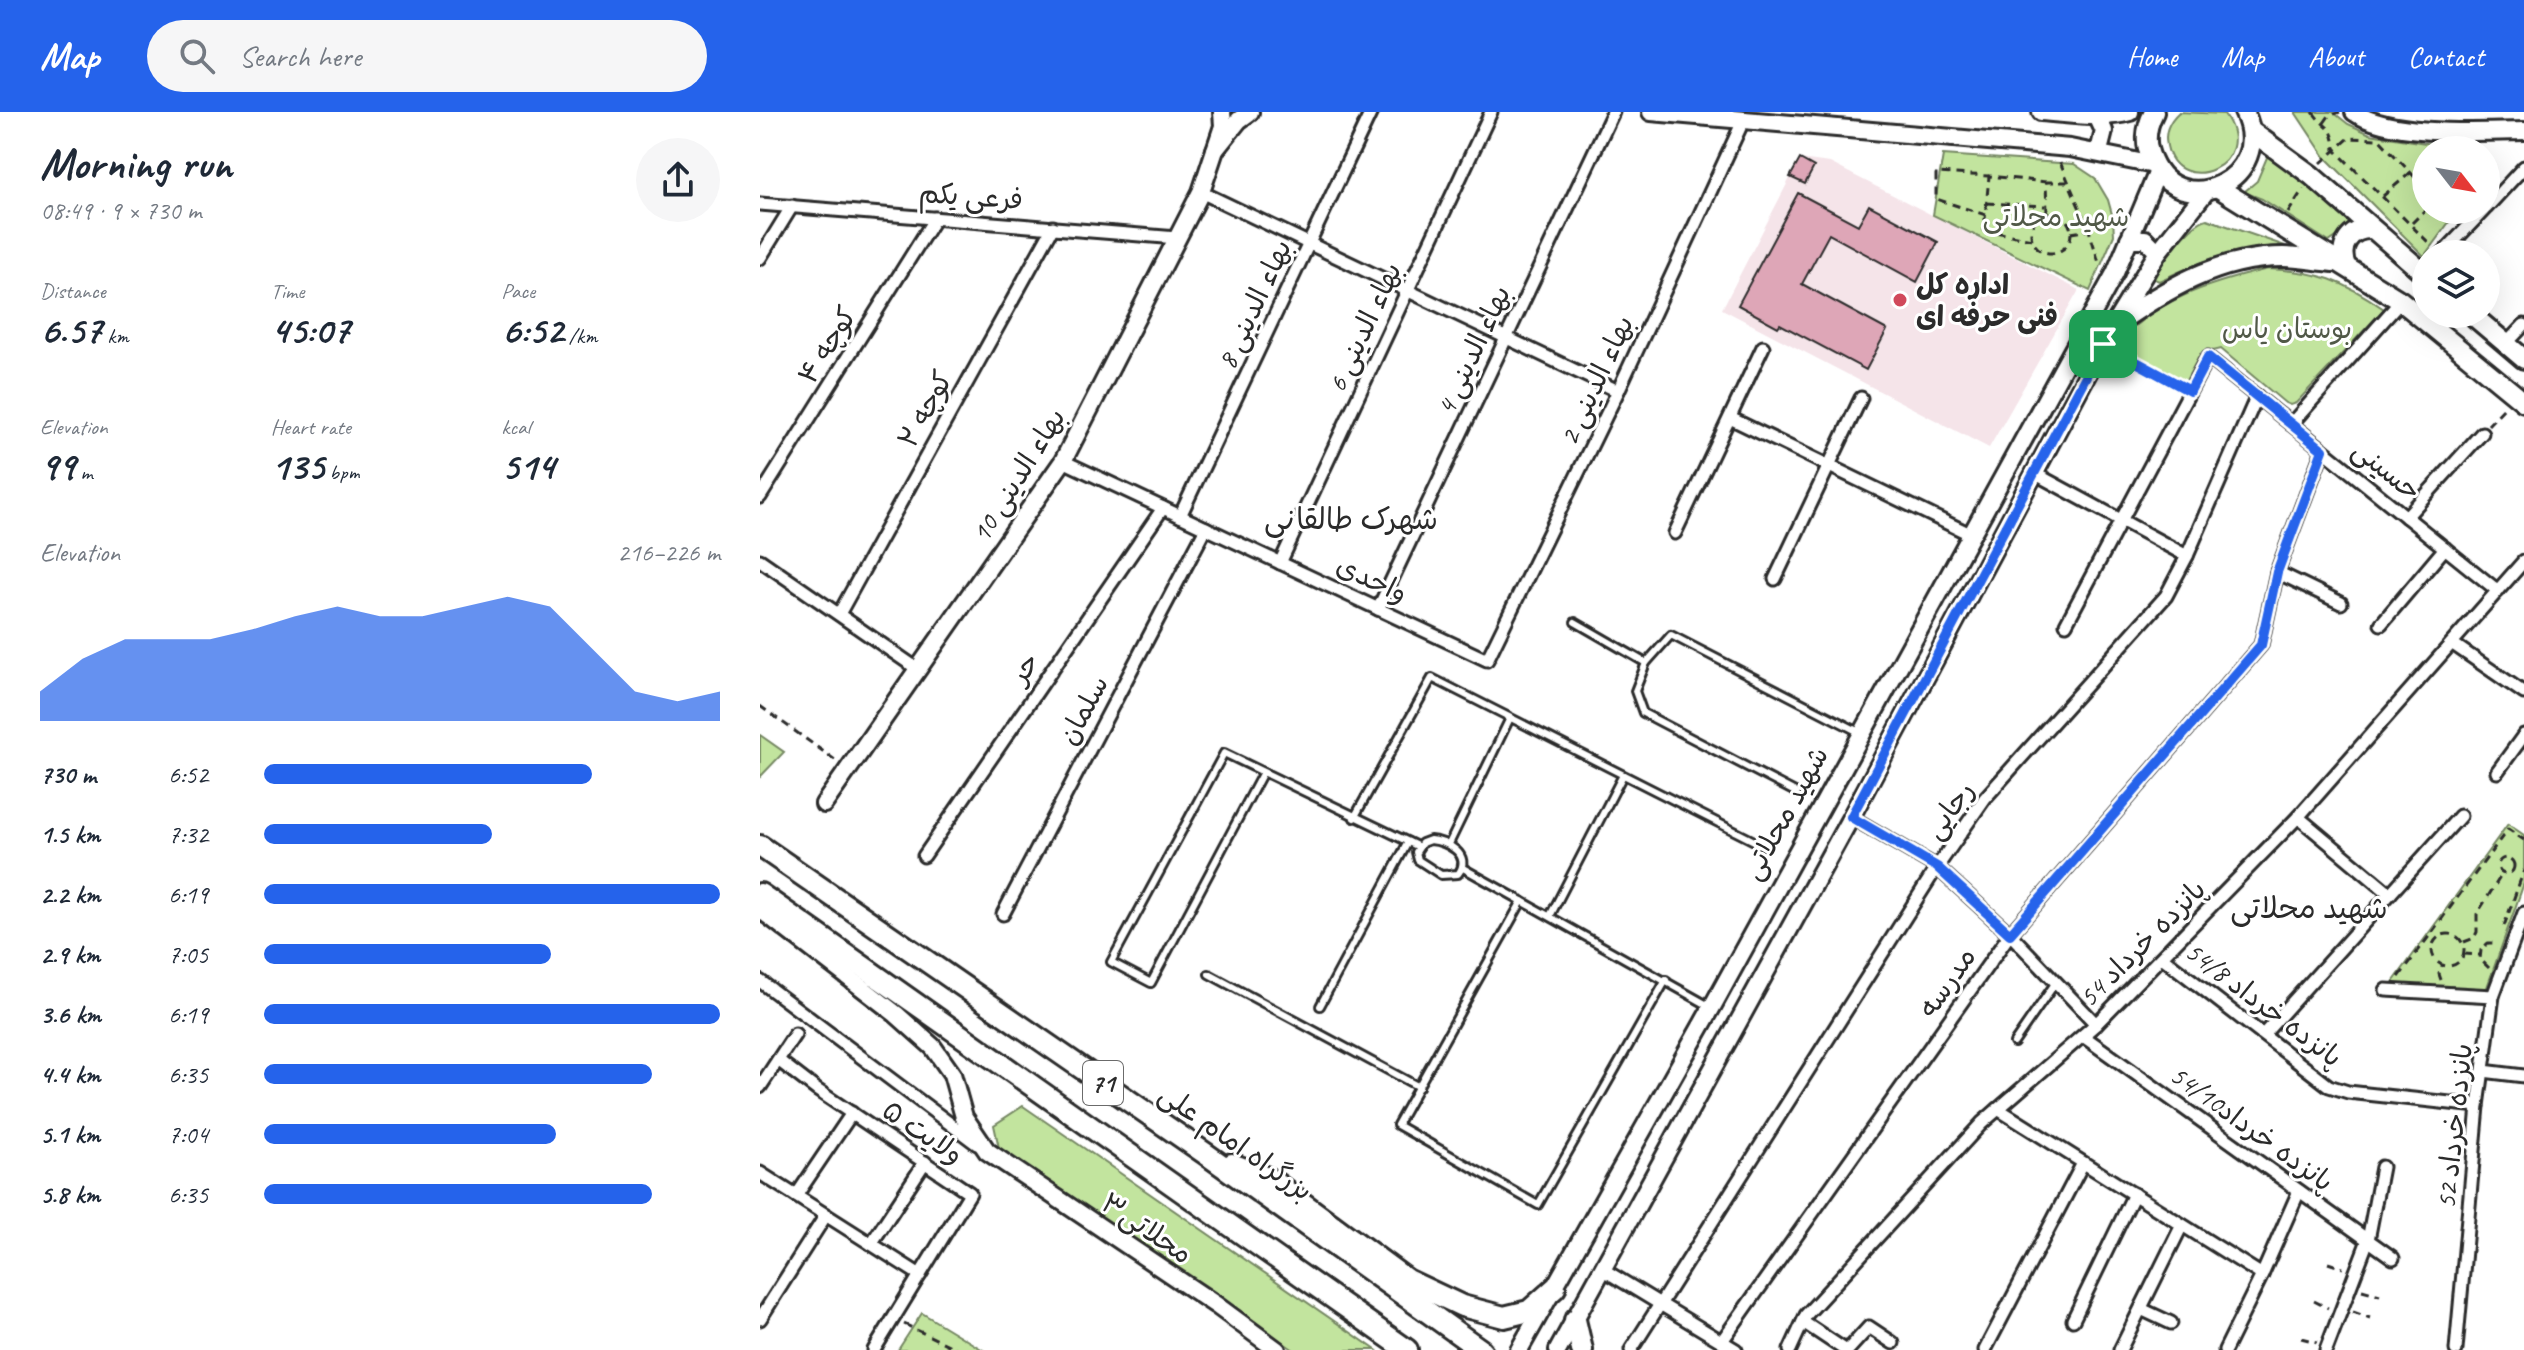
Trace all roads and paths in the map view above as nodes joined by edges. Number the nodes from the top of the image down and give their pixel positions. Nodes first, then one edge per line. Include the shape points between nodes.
1 (1222, 112) edge
2 (1250, 112) edge
3 (1371, 112) edge
4 (1491, 112) edge
5 (1613, 112) edge
6 (1651, 112) edge
7 (2041, 112) edge
8 (2130, 112) edge
9 (2154, 112) edge
10 (2313, 112) edge
11 (2340, 112) edge
12 (2354, 112) edge
13 (2097, 116) junction
14 (1744, 119) junction
15 (2249, 119) edge
16 (2324, 123) junction
17 (2524, 131) edge
18 (2054, 147) junction
19 (1215, 150) junction
20 (2095, 152) junction
21 (2524, 167) edge
22 (2156, 168) junction
23 (2410, 173) dead end
24 (1989, 176) junction
25 (2046, 182) junction
26 (2068, 182) junction
27 (2212, 189) junction
28 (1201, 192) junction
29 (2500, 193) edge
30 (2382, 196) junction
31 (1987, 203) junction
32 (760, 204) edge
33 (792, 206) junction
34 (2045, 206) junction
35 (2047, 214) junction
36 (1986, 215) junction
37 (935, 218) junction
38 (2411, 224) joint
39 (2471, 224) edge
40 (1053, 227) junction
41 (2372, 229) junction
42 (2089, 230) junction
43 (2071, 233) junction
44 (1177, 238) junction
45 (2032, 239) junction
46 (2129, 239) junction
47 (2428, 240) edge
48 (2455, 240) edge
49 (1309, 244) junction
50 (2158, 252) junction
51 (760, 258) edge
52 (2412, 262) edge
53 (2343, 265) junction
54 (2107, 288) junction
55 (1408, 290) junction
56 (2401, 301) junction
57 (2524, 325) edge
58 (2113, 326) junction
59 (2487, 328) edge
60 (1505, 337) junction
61 (2103, 344) junction
62 (2506, 344) junction
63 (1763, 347) dead end
64 (2524, 359) edge
65 (1618, 391) junction
66 (2190, 391) junction
67 (2257, 396) junction
68 (1861, 398) dead end
69 (2520, 398) edge
70 (1730, 418) junction
71 (2291, 424) junction
72 (2482, 433) joint
73 (2323, 450) junction
74 (1063, 461) junction
75 (1828, 466) junction
76 (2034, 473) junction
77 (760, 497) edge
78 (1163, 508) junction
79 (1180, 516) junction
80 (2406, 517) junction
81 (2121, 521) junction
82 (1206, 528) junction
83 (1675, 533) dead end
84 (1972, 535) junction
85 (2445, 548) junction
86 (2187, 556) junction
87 (760, 560) edge
88 (2524, 561) edge
89 (1280, 563) junction
90 (2277, 572) junction
91 (1775, 579) dead end
92 (2498, 591) junction
93 (2341, 603) dead end
94 (1378, 609) junction
95 (839, 614) junction
96 (1575, 622) dead end
97 (2066, 624) dead end
98 (2381, 624) dead end
99 (2453, 644) junction
100 (1487, 660) joint
101 (1646, 663) junction
102 (919, 670) junction
103 (2524, 693) edge
104 (760, 706) edge
105 (1510, 718) junction
106 (1861, 733) junction
107 (2524, 735) edge
108 (849, 770) junction
109 (1263, 772) junction
110 (2497, 772) dead end
111 (1623, 775) junction
112 (1797, 793) dead end
113 (824, 804) dead end
114 (2460, 816) dead end
115 (1851, 817) junction
116 (2298, 817) junction
117 (1354, 818) junction
118 (2524, 840) edge
119 (1408, 842) junction
120 (1449, 844) junction
121 (760, 846) edge
122 (1419, 847) junction
123 (1766, 847) dead end
124 (924, 856) dead end
125 (1937, 867) junction
126 (1463, 868) junction
127 (2513, 871) junction
128 (2523, 873) edge
129 (2502, 874) junction
130 (760, 894) edge
131 (2390, 894) junction
132 (1522, 901) junction
133 (760, 909) edge
134 (2524, 913) edge
135 (1003, 914) dead end
136 (1550, 916) junction
137 (2503, 929) dead end
138 (2010, 934) junction
139 (2462, 943) junction
140 (2464, 954) junction
141 (2480, 955) junction
142 (2163, 958) junction
143 (2442, 965) junction
144 (2489, 968) junction
145 (1209, 974) dead end
146 (2486, 977) dead end
147 (1666, 980) junction
148 (760, 981) edge
149 (2056, 982) junction
150 (2408, 983) dead end
151 (2432, 984) dead end
152 (2386, 990) dead end
153 (2493, 996) junction
154 (1320, 1006) dead end
155 (1712, 1007) junction
156 (2096, 1024) junction
157 (795, 1034) dead end
158 (2263, 1035) junction
159 (2083, 1036) junction
160 (2014, 1043) dead end
161 (778, 1060) junction
162 (2483, 1071) junction
163 (2524, 1076) edge
164 (760, 1087) edge
165 (1419, 1087) junction
166 (2478, 1106) junction
167 (1998, 1109) junction
168 (852, 1113) junction
169 (987, 1151) junction
170 (1206, 1154) junction
171 (925, 1162) junction
172 (2083, 1163) junction
173 (2382, 1167) dead end
174 (760, 1173) edge
175 (2299, 1191) junction
176 (2134, 1194) junction
177 (796, 1196) junction
178 (826, 1215) junction
179 (2182, 1225) junction
180 (2368, 1240) junction
181 (871, 1244) junction
182 (2393, 1258) dead end
183 (2328, 1263) dead end
184 (1604, 1270) junction
185 (2356, 1271) junction
186 (920, 1275) junction
187 (2262, 1275) junction
188 (2350, 1287) junction
189 (1555, 1288) junction
190 (2380, 1295) dead end
191 (2314, 1301) dead end
192 (1660, 1304) junction
193 (2141, 1309) junction
194 (2341, 1311) junction
195 (2370, 1318) dead end
196 (760, 1319) edge
197 (893, 1319) junction
198 (1575, 1320) junction
199 (2073, 1320) dead end
200 (1803, 1322) junction
201 (2171, 1323) dead end
202 (1722, 1341) junction
203 (1893, 1343) dead end
204 (874, 1350) edge
205 (959, 1350) edge
206 (1277, 1350) edge
207 (1407, 1350) edge
208 (1481, 1350) edge
209 (1519, 1350) edge
210 (1558, 1350) edge
211 (1582, 1350) edge
212 (1631, 1350) edge
213 (1736, 1350) edge
214 (1790, 1350) edge
215 (1846, 1350) edge
216 (1985, 1350) edge
217 (2122, 1350) edge
218 (2225, 1350) edge
219 (2326, 1350) edge
220 (2456, 1350) edge

1 - 19 main road
2 - 19 main road
3 - 49 street, بهاء الدینی 8
4 - 55 street, بهاء الدینی 6
5 - 60 street, بهاء الدینی 4
6 - 14 main road
7 - 13 main road
8 - 13 main road
9 - 22 main road via 2147,140
10 - 16 path
11 - 16 path
12 - 17 main road via 2395,126 2461,133
13 - 20 main road via 2104,131
14 - 18 main road
14 - 65 street, بهاء الدینی 2
15 - 27 main road via 2250,151 2244,165
15 - 41 main road
16 - 30 path via 2334,135 2335,150
18 - 20 main road
18 - 26 path
19 - 28 main road, بهاء الدینی 10
20 - 22 main road
21 - 29 street
22 - 27 main road via 2182,188
22 - 46 main road, شهید محلاتی
23 - 30 path
24 - 25 path
24 - 31 path
24 - 36 path via 1936,173 1936,199
25 - 26 path
25 - 34 path
26 - 42 path
27 - 50 main road
27 - 53 main road
28 - 44 main road, بهاء الدینی 10
28 - 49 street
30 - 38 path
31 - 34 path
31 - 36 path
32 - 33 street, فرعی یکم
33 - 37 street, فرعی یکم
33 - 51 street
34 - 35 path
35 - 43 path via 2064,217
35 - 45 path via 2032,226
36 - 45 path via 1984,230
37 - 40 street, فرعی یکم
37 - 77 street, کوچه ۴
38 - 47 path
39 - 48 street
40 - 44 street, فرعی یکم
40 - 95 street, کوچه ۲
41 - 52 main road
41 - 53 main road via 2356,231 2345,242
42 - 43 path
42 - 54 path
43 - 45 path via 2062,250 2050,254
44 - 74 main road, بهاء الدینی 10
46 - 50 main road via 2145,239
46 - 54 main road, شهید محلاتی
49 - 55 street
49 - 79 street, بهاء الدینی 8
50 - 58 main road
53 - 56 main road
53 - 58 main road via 2284,257 2218,267 2180,282
54 - 84 main road, شهید محلاتی
55 - 60 street
55 - 89 street, بهاء الدینی 6
56 - 69 main road
56 - 71 street
57 - 62 street
58 - 61 main road
59 - 62 main road
60 - 65 street
60 - 94 street, بهاء الدینی 4
61 - 66 path
61 - 76 main road
62 - 64 main road
63 - 70 street
65 - 100 street, بهاء الدینی 2
66 - 67 street, حسینی via 2208,357
66 - 81 street
67 - 71 street, حسینی
67 - 86 street, رجایی
68 - 75 street
69 - 72 path
70 - 75 street
70 - 83 street
71 - 73 street, حسینی
72 - 80 street
73 - 80 street, حسینی
73 - 90 street, مدرسه
74 - 78 street, واحدی
74 - 102 main road, بهاء الدینی 10
75 - 84 street
75 - 91 street
76 - 81 street
76 - 115 main road
78 - 79 street, واحدی
78 - 124 street, حر
79 - 82 street, واحدی
80 - 85 street, حسینی
81 - 86 street
81 - 97 street
82 - 89 street, واحدی
82 - 135 street, سلمان
84 - 106 main road, شهید محلاتی
85 - 92 street, حسینی
85 - 98 street
86 - 125 street, رجایی via 2166,596 1985,798
87 - 95 street
88 - 92 street, پانزده خرداد 54
89 - 94 street, واحدی
90 - 93 street
90 - 138 street, مدرسه via 2261,645
92 - 99 street, پانزده خرداد 54
94 - 100 street, واحدی
95 - 102 street
96 - 101 lane
99 - 103 street
99 - 116 street, پانزده خرداد 54
101 - 106 lane via 1671,635
101 - 112 lane via 1635,691 1643,713
102 - 108 main road, بهاء الدینی 10
104 - 108 path
105 - 111 lane
105 - 117 lane via 1432,678
105 - 120 lane
106 - 155 main road, شهید محلاتی
107 - 110 street
108 - 113 main road, بهاء الدینی 10
109 - 109 lane via 1151,983 1111,962 1224,753
109 - 117 lane
111 - 123 lane
111 - 136 lane
114 - 131 street
115 - 125 street
115 - 184 main road
116 - 131 street
116 - 142 street, پانزده خرداد 54
117 - 119 lane
118 - 150 path via 2508,829 2396,982
119 - 122 lane
119 - 154 lane
120 - 122 lane via 1430,840
120 - 126 lane via 1464,861
121 - 170 highway, بزرگراه امام علی / 71
122 - 126 lane via 1418,860 1430,870 1452,876
125 - 138 street
125 - 192 street, رجایی
126 - 132 lane
127 - 128 path
127 - 129 path
127 - 129 path via 2510,859 2502,859
128 - 137 path
129 - 139 path via 2477,914 2474,938
130 - 207 highway, 71
131 - 158 street
132 - 136 lane
132 - 165 lane
133 - 169 main road via 933,1047 952,1074 964,1117
134 - 153 street, پانزده خرداد 52
136 - 147 lane
138 - 149 street
138 - 202 street, مدرسه
139 - 140 path
139 - 143 path via 2449,935 2439,938 2433,953
140 - 141 path
140 - 143 path via 2453,965
141 - 144 path
141 - 144 path via 2488,943 2498,943
142 - 156 street, پانزده خرداد 54
142 - 158 street, پانزده خرداد 54/8
143 - 151 path via 2444,984
144 - 146 path
145 - 165 lane
147 - 155 lane
147 - 165 lane via 1538,1205 1397,1125
148 - 169 street
149 - 156 street
149 - 160 lane
152 - 153 street
153 - 162 street, پانزده خرداد 52
155 - 189 main road, شهید محلاتی
156 - 159 street, پانزده خرداد 54
157 - 161 street
158 - 166 street, پانزده خرداد 54/8 via 2329,1086
159 - 167 street, پانزده خرداد 54
159 - 175 street, پانزده خرداد54/10
161 - 164 street
161 - 168 street, ولایت ۵
162 - 163 street
162 - 166 street, پانزده خرداد 52
166 - 220 street, پانزده خرداد 52
167 - 172 street
167 - 200 street, پانزده خرداد 54
168 - 171 street, ولایت ۵
168 - 177 street
169 - 206 main road, محلاتی۳
170 - 189 highway via 1270,1179 1407,1280 1462,1306 1504,1317 1529,1311
170 - 208 highway, بزرگراه امام علی / 71
171 - 181 street
171 - 186 street, ولایت ۵ via 970,1193
172 - 176 street
172 - 216 street
173 - 180 street
174 - 177 street
175 - 180 street, پانزده خرداد54/10
175 - 187 street
176 - 179 street
176 - 199 street
177 - 178 street
178 - 181 street
178 - 196 street
179 - 187 street
179 - 193 street
180 - 182 street, پانزده خرداد54/10
180 - 185 street
181 - 186 street
183 - 185 path
184 - 192 street
184 - 198 main road
185 - 188 street
186 - 197 street, ولایت ۵
187 - 218 street
188 - 190 path
188 - 194 street
189 - 209 main road, شهید محلاتی
191 - 194 path
192 - 202 street
192 - 212 street, رجایی
193 - 201 street
193 - 217 street
194 - 195 path
194 - 219 street
197 - 204 street, ولایت ۵
197 - 205 path
198 - 210 main road
198 - 211 highway
200 - 214 street, پانزده خرداد 54
200 - 215 street
202 - 213 street
203 - 215 street via 1869,1327

